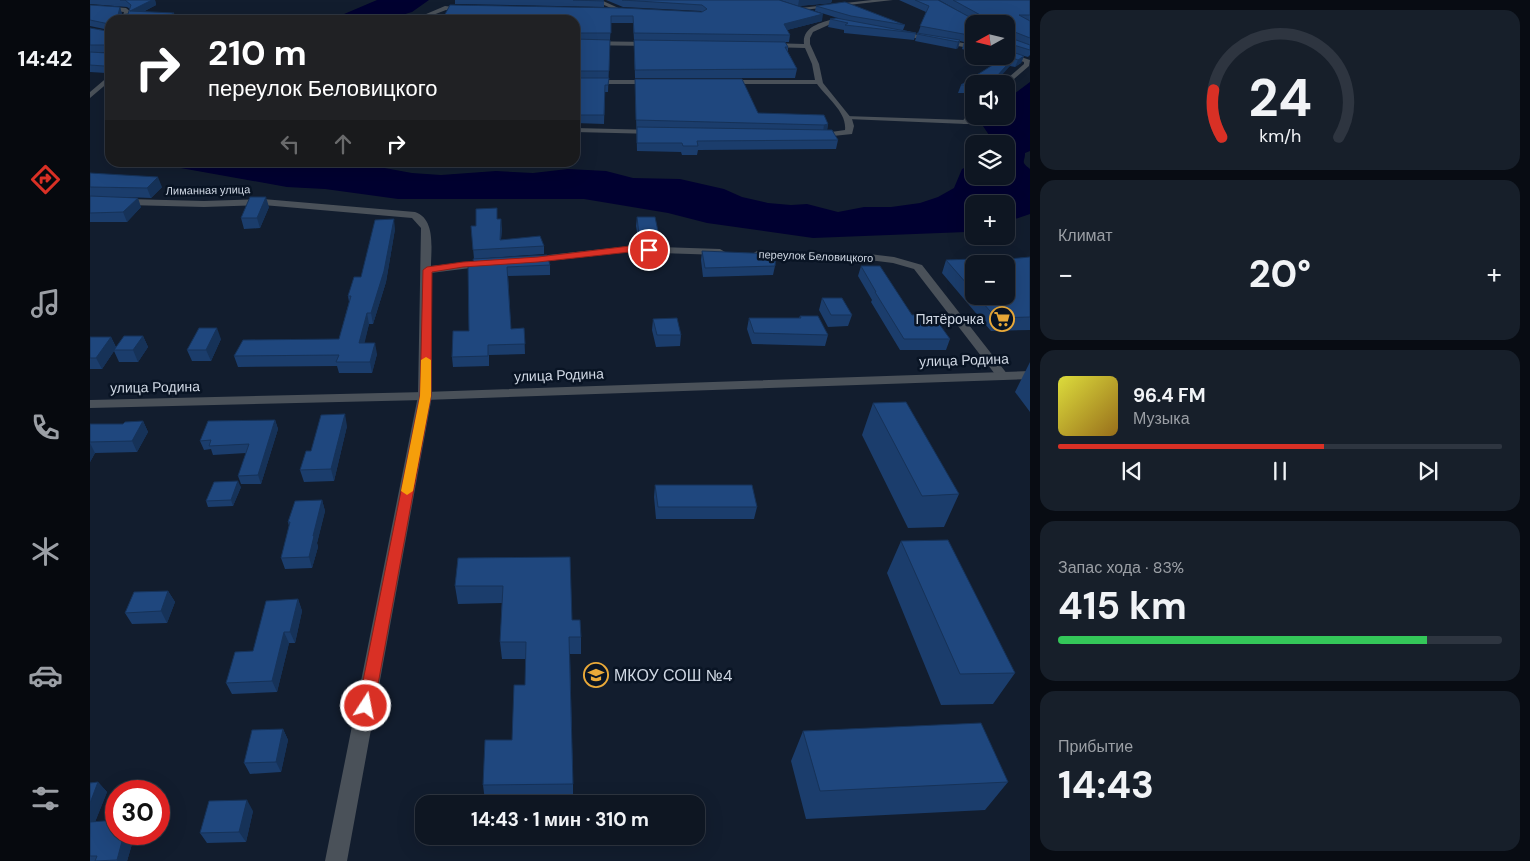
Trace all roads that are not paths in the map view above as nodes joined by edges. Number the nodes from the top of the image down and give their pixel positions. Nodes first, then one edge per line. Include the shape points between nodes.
1 (596, 0) edge
2 (890, 0) edge
3 (786, 6) edge
4 (90, 7) edge
5 (475, 9) edge
6 (794, 9) junction
7 (602, 11) edge
8 (622, 11) junction
9 (630, 12) edge
10 (810, 14) edge
11 (127, 15) edge
12 (430, 15) edge
13 (818, 16) edge
14 (889, 32) edge
15 (580, 43) edge
16 (662, 44) edge
17 (758, 45) edge
18 (965, 45) edge
19 (806, 46) junction
20 (1015, 57) edge
21 (1015, 75) edge
22 (105, 82) edge
23 (580, 82) edge
24 (663, 82) edge
25 (712, 82) edge
26 (819, 82) junction
27 (90, 96) edge
28 (847, 117) junction
29 (965, 122) edge
30 (580, 130) edge
31 (664, 132) edge
32 (813, 136) edge
33 (90, 202) edge
34 (726, 253) edge
35 (746, 253) edge
36 (519, 261) edge
37 (500, 262) edge
38 (427, 270) junction
39 (1030, 374) edge
40 (1002, 375) junction
41 (425, 396) junction
42 (90, 404) edge
43 (336, 861) edge

1 - 8 street
2 - 6 street
3 - 6 street
4 - 11 street via 126,10
5 - 12 street via 446,8
6 - 10 street
7 - 8 street
8 - 9 street
13 - 19 street via 837,22 810,30 806,35
14 - 18 street
15 - 16 street
17 - 19 street
19 - 26 street via 819,72
20 - 21 street via 1027,61 1027,65
22 - 27 street
23 - 24 street
25 - 26 street
26 - 28 street
28 - 29 lane
28 - 32 street via 851,127 849,132
30 - 31 street
33 - 38 street, Лиманная улица via 262,202 415,215 426,228
34 - 36 street via 630,249
35 - 40 street, переулок Беловицкого via 869,257 918,267
37 - 38 street
38 - 41 street
39 - 40 street, улица Родина
40 - 41 street, улица Родина
41 - 42 street, улица Родина
41 - 43 street

